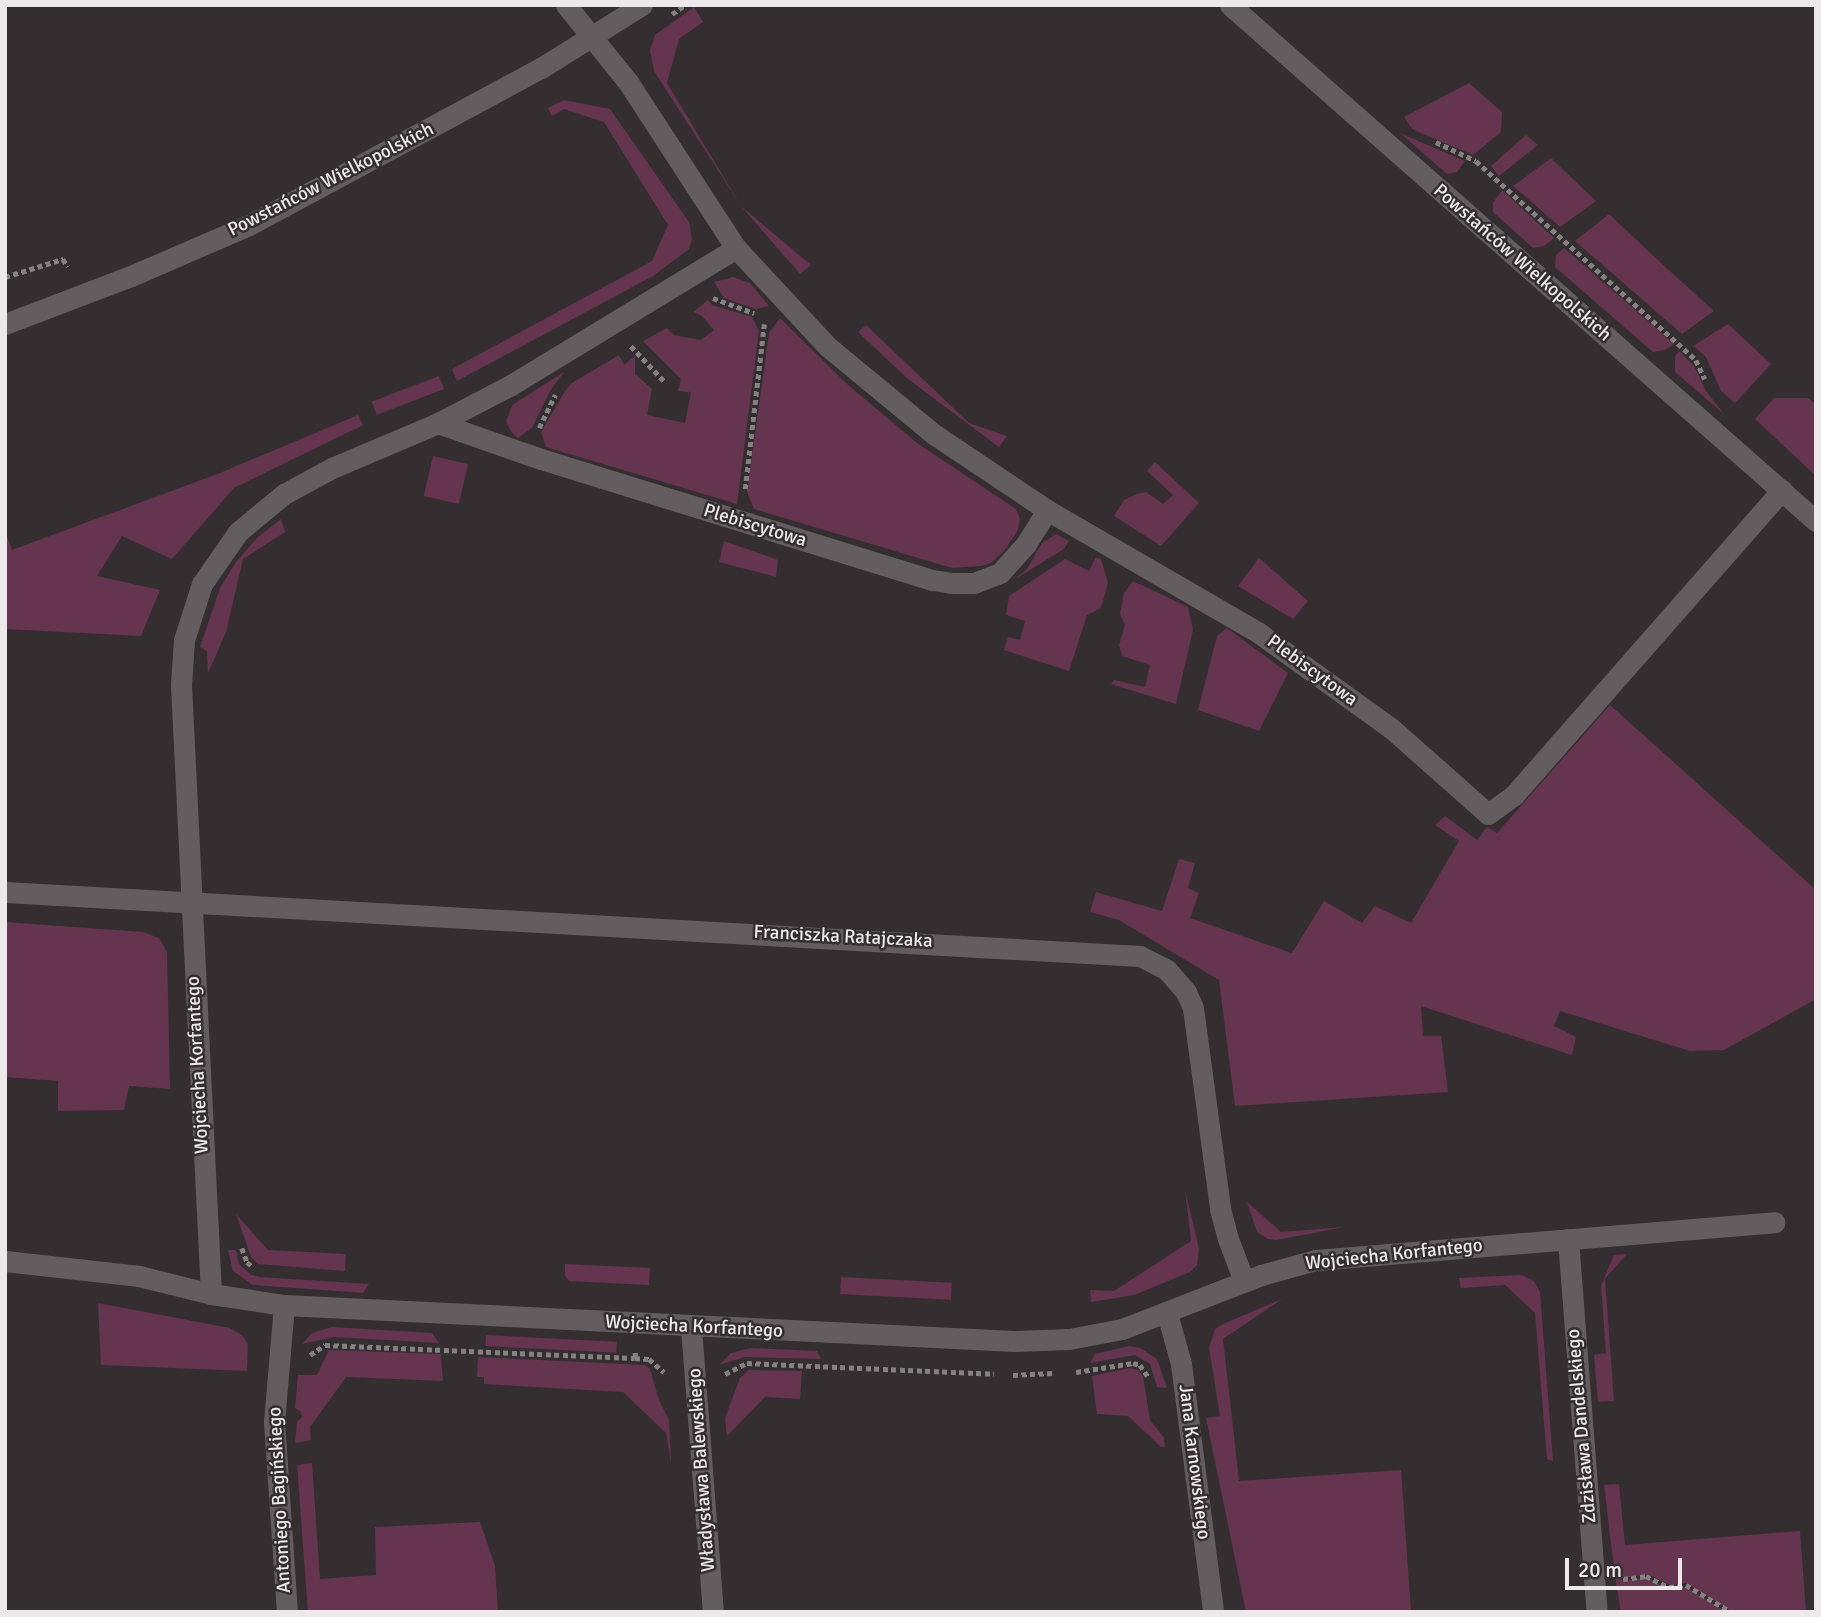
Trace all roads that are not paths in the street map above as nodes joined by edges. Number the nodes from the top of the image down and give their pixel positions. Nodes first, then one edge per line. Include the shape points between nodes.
1 (566, 5) edge
2 (642, 5) edge
3 (1230, 5) edge
4 (593, 37) junction
5 (736, 248) junction
6 (5, 324) edge
7 (438, 423) junction
8 (1782, 490) junction
9 (1047, 510) junction
10 (1816, 521) edge
11 (5, 892) edge
12 (190, 903) junction
13 (1774, 1222) dead end
14 (1567, 1239) junction
15 (5, 1261) edge
16 (1244, 1281) junction
17 (211, 1294) junction
18 (284, 1305) junction
19 (1167, 1313) junction
20 (691, 1328) junction
21 (287, 1612) edge
22 (713, 1612) edge
23 (1213, 1612) edge
24 (1597, 1612) edge

1 - 4 street, Plebiscytowa
2 - 4 street, Powstańców Wielkopolskich
3 - 8 street, Powstańców Wielkopolskich
4 - 5 street, Plebiscytowa via 628,82
4 - 6 street, Powstańców Wielkopolskich via 321,190 131,276
5 - 7 street via 511,385
5 - 9 street, Plebiscytowa via 827,345 935,435
7 - 9 street, Plebiscytowa via 541,459 951,583 974,583 1000,573
7 - 12 street, Wojciecha Korfantego via 304,482 251,519 213,565 184,640 181,684
8 - 9 street, Plebiscytowa via 1514,795 1488,814 1392,729 1259,633
8 - 10 street, Powstańców Wielkopolskich
11 - 12 street, Franciszka Ratajczaka
12 - 16 street, Franciszka Ratajczaka via 761,932 1129,954 1151,960 1180,984 1193,1008 1220,1209
12 - 17 street, Wojciecha Korfantego
13 - 14 street, Wojciecha Korfantego
14 - 16 street, Wojciecha Korfantego via 1345,1256 1297,1264
14 - 24 street, Zdzisława Dandelskiego
15 - 17 street via 139,1276
16 - 19 street, Wojciecha Korfantego
17 - 18 street, Wojciecha Korfantego
18 - 20 street, Wojciecha Korfantego
18 - 21 street, Antoniego Bagińskiego via 275,1440
19 - 20 street, Wojciecha Korfantego via 1091,1336 1014,1341
19 - 23 street, Jana Karnowskiego via 1181,1364
20 - 22 street, Władysława Balewskiego

